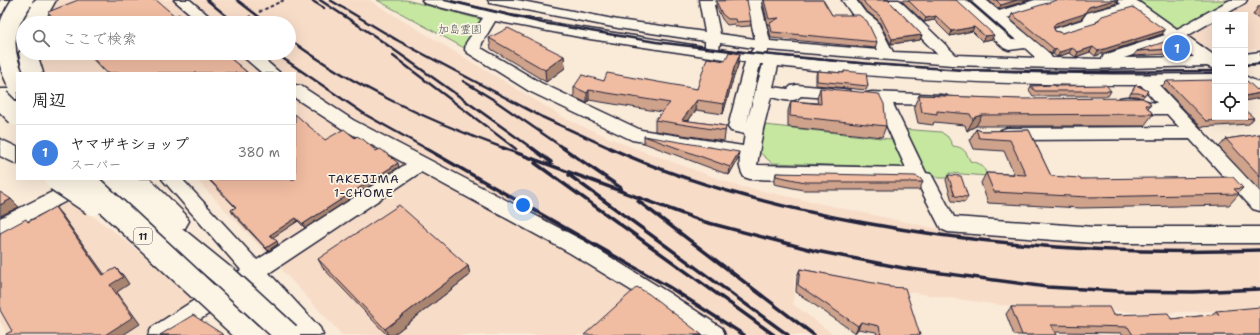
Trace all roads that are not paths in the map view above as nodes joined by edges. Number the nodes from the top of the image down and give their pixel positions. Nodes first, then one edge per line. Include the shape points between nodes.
1 (7, 0) edge
2 (23, 0) edge
3 (43, 0) edge
4 (47, 0) edge
5 (181, 0) edge
6 (429, 0) edge
7 (753, 0) edge
8 (756, 0) edge
9 (849, 0) edge
10 (891, 0) edge
11 (958, 0) edge
12 (978, 0) edge
13 (1050, 0) edge
14 (1240, 0) edge
15 (706, 1) edge
16 (1129, 2) edge
17 (475, 5) edge
18 (494, 8) edge
19 (0, 9) edge
20 (26, 16) edge
21 (38, 16) edge
22 (201, 16) edge
23 (997, 16) junction
24 (16, 26) edge
25 (1059, 32) edge
26 (1176, 36) junction
27 (713, 38) junction
28 (0, 41) edge
29 (1028, 43) junction
30 (768, 53) junction
31 (712, 54) junction
32 (888, 56) junction
33 (1260, 57) edge
34 (753, 59) junction
35 (1248, 59) edge
36 (30, 60) edge
37 (256, 60) edge
38 (952, 60) junction
39 (1212, 61) edge
40 (1212, 62) edge
41 (1046, 63) junction
42 (1091, 64) junction
43 (33, 72) edge
44 (271, 72) edge
45 (1260, 77) edge
46 (1212, 79) edge
47 (1248, 79) edge
48 (16, 81) edge
49 (1146, 81) junction
50 (1248, 81) edge
51 (1260, 90) edge
52 (296, 91) edge
53 (758, 92) junction
54 (0, 94) edge
55 (16, 94) edge
56 (882, 98) junction
57 (0, 99) edge
58 (960, 101) edge
59 (1112, 102) edge
60 (1172, 108) junction
61 (0, 112) edge
62 (16, 113) edge
63 (16, 115) edge
64 (1194, 133) junction
65 (991, 134) edge
66 (16, 146) edge
67 (0, 147) edge
68 (750, 153) junction
69 (16, 155) edge
70 (421, 163) junction
71 (919, 177) junction
72 (58, 180) edge
73 (83, 180) edge
74 (92, 180) edge
75 (112, 180) edge
76 (137, 180) edge
77 (172, 180) edge
78 (1260, 204) edge
79 (0, 227) edge
80 (1260, 235) edge
81 (156, 248) junction
82 (256, 271) junction
83 (226, 278) junction
84 (159, 335) edge
85 (250, 335) edge
86 (288, 335) edge
87 (312, 335) edge
88 (714, 335) edge

1 - 19 highway
2 - 48 highway, bridge via 11,18 3,44 4,57
3 - 20 street
4 - 21 highway
5 - 22 street
6 - 17 street
7 - 8 street
7 - 15 street
7 - 30 street
9 - 32 street via 859,14 872,24
10 - 38 street
11 - 29 street via 1009,45
12 - 23 street
13 - 23 street
14 - 26 street
15 - 27 street
16 - 25 street via 1092,16 1088,23
16 - 26 street
17 - 18 street
18 - 27 street
18 - 31 street via 560,30
18 - 68 street via 474,43 473,50 535,87 638,136
23 - 29 street
24 - 28 street
26 - 39 street
26 - 42 street
27 - 30 street
27 - 31 street
29 - 41 street via 1043,55
30 - 32 street
30 - 34 street
30 - 49 street via 885,72
30 - 53 street
31 - 34 street
32 - 38 street
33 - 35 street
34 - 53 street
36 - 43 highway
37 - 44 street
38 - 41 street
40 - 42 street
41 - 42 street
45 - 47 street
46 - 49 street
49 - 60 street
50 - 51 street
52 - 70 street via 347,124
53 - 56 street via 792,95 797,90
53 - 68 street
54 - 55 street
56 - 58 street
56 - 71 street
57 - 63 highway, bridge
59 - 60 street via 1136,102 1149,108
60 - 64 street
61 - 62 street
64 - 65 street
64 - 78 street
66 - 67 street
67 - 69 highway
68 - 71 street via 750,172
70 - 82 street
70 - 88 street via 577,247 662,299
71 - 80 street via 924,179 948,224 1094,235
72 - 81 highway, 11, bridge
73 - 81 highway, 11, bridge
74 - 79 street
75 - 83 highway, 11 via 153,218
76 - 83 highway
77 - 82 street
81 - 85 highway, 11, bridge
82 - 84 street
82 - 87 street
83 - 86 highway, 11, bridge

